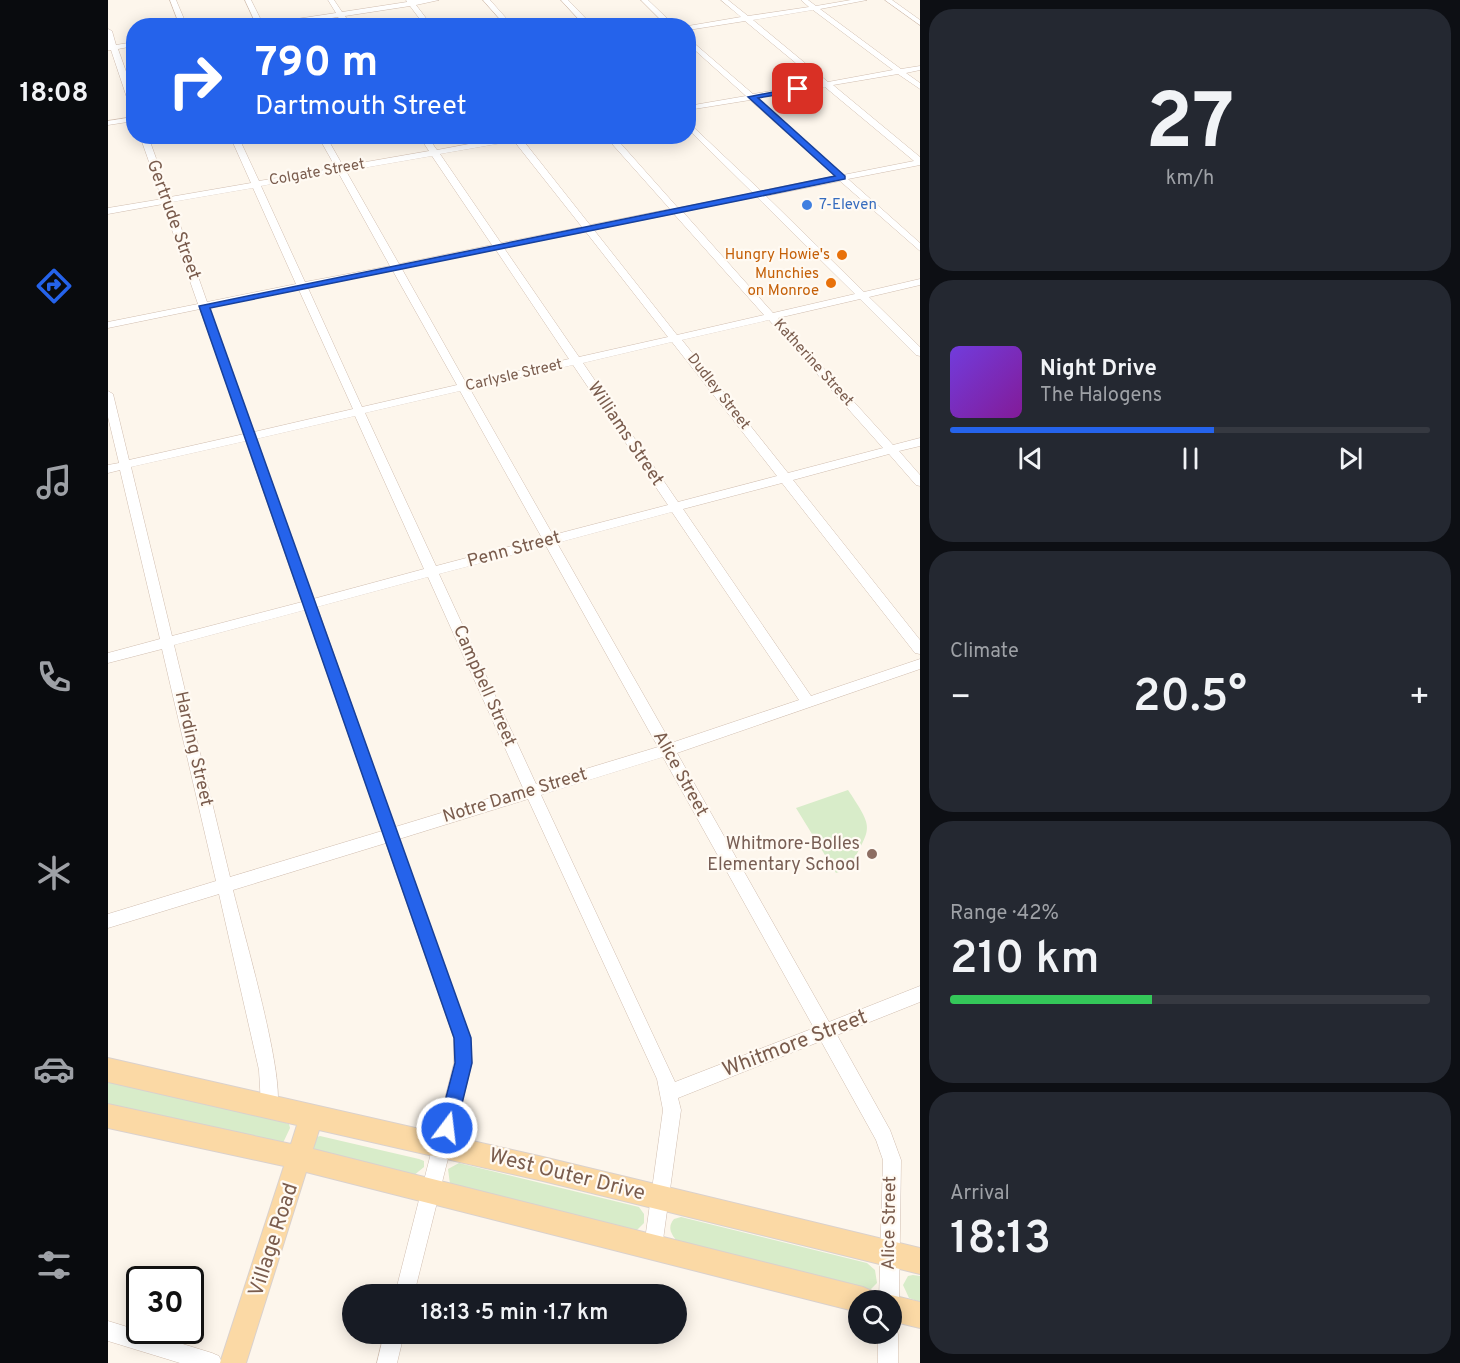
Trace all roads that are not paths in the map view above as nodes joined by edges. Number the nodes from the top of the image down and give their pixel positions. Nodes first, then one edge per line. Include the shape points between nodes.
1 (173, 0) edge
2 (248, 0) edge
3 (331, 0) edge
4 (436, 0) edge
5 (486, 0) edge
6 (564, 0) edge
7 (644, 0) edge
8 (724, 0) edge
9 (804, 0) edge
10 (864, 0) edge
11 (888, 0) edge
12 (411, 2) edge
13 (815, 8) junction
14 (340, 14) junction
15 (181, 18) edge
16 (257, 18) edge
17 (314, 18) edge
18 (343, 18) edge
19 (423, 18) edge
20 (503, 18) edge
21 (582, 18) edge
22 (663, 18) edge
23 (747, 19) junction
24 (920, 23) edge
25 (696, 27) edge
26 (108, 31) edge
27 (126, 45) edge
28 (696, 47) edge
29 (111, 48) edge
30 (920, 68) edge
31 (898, 72) junction
32 (826, 84) junction
33 (126, 86) edge
34 (920, 87) edge
35 (752, 97) junction
36 (696, 107) edge
37 (126, 120) edge
38 (108, 123) edge
39 (696, 132) edge
40 (147, 144) edge
41 (238, 144) edge
42 (326, 144) edge
43 (428, 144) edge
44 (479, 144) edge
45 (524, 144) edge
46 (616, 144) edge
47 (434, 152) junction
48 (920, 161) edge
49 (340, 168) junction
50 (842, 177) junction
51 (255, 184) junction
52 (759, 194) junction
53 (166, 200) junction
54 (108, 211) edge
55 (676, 211) junction
56 (588, 228) junction
57 (498, 246) junction
58 (920, 248) edge
59 (397, 267) junction
60 (920, 282) edge
61 (302, 286) junction
62 (862, 296) junction
63 (204, 306) junction
64 (771, 316) junction
65 (108, 325) edge
66 (676, 338) junction
67 (920, 354) edge
68 (576, 362) junction
69 (464, 387) junction
70 (108, 394) edge
71 (360, 411) junction
72 (249, 437) junction
73 (920, 442) edge
74 (891, 450) junction
75 (125, 465) junction
76 (108, 469) edge
77 (786, 478) junction
78 (920, 482) edge
79 (675, 508) junction
80 (550, 539) junction
81 (433, 571) junction
82 (309, 604) junction
83 (168, 642) junction
84 (920, 649) edge
85 (108, 658) edge
86 (920, 664) edge
87 (807, 701) junction
88 (666, 749) junction
89 (531, 791) junction
90 (389, 834) junction
91 (225, 884) junction
92 (108, 921) edge
93 (920, 994) edge
94 (826, 1032) junction
95 (108, 1070) edge
96 (669, 1093) junction
97 (270, 1105) junction
98 (108, 1116) edge
99 (312, 1116) junction
100 (442, 1145) junction
101 (298, 1158) junction
102 (430, 1192) junction
103 (660, 1198) junction
104 (653, 1247) junction
105 (890, 1253) junction
106 (920, 1261) edge
107 (407, 1284) edge
108 (889, 1290) edge
109 (848, 1296) edge
110 (902, 1311) edge
111 (920, 1315) edge
112 (108, 1331) edge
113 (392, 1344) edge
114 (888, 1344) edge
115 (212, 1363) edge
116 (233, 1363) edge
117 (387, 1363) edge
118 (888, 1363) edge

1 - 15 street
2 - 16 street
3 - 14 street
4 - 12 street
5 - 20 street
6 - 21 street
7 - 22 street
8 - 23 street
9 - 13 street
10 - 13 street
11 - 24 street
12 - 14 street
12 - 19 street
13 - 23 street
13 - 31 street
14 - 17 street
14 - 18 street
23 - 25 street
23 - 32 street
26 - 29 street
27 - 29 street
28 - 35 street
29 - 33 street
30 - 31 street
31 - 32 street
31 - 34 street
32 - 35 street
32 - 48 street
35 - 36 street
35 - 50 street
37 - 38 street
39 - 52 street
40 - 53 street, Gertrude Street
41 - 51 street, Campbell Street
42 - 49 street, Alice Street
43 - 47 street, Williams Street
44 - 47 street, Colgate Street
45 - 56 street, Dudley Street
46 - 55 street, Katherine Street
47 - 49 street, Colgate Street
47 - 57 street, Williams Street
48 - 50 street
49 - 51 street, Colgate Street
49 - 59 street, Alice Street
50 - 52 street
50 - 58 street
51 - 53 street, Colgate Street
51 - 61 street, Campbell Street
52 - 55 street
52 - 62 street
53 - 54 street, Colgate Street
53 - 63 street, Gertrude Street
55 - 56 street
55 - 64 street, Katherine Street
56 - 57 street
56 - 66 street, Dudley Street
57 - 59 street
57 - 68 street, Williams Street
59 - 61 street
59 - 69 street, Alice Street
60 - 62 street, Carlysle Street
61 - 63 street
61 - 71 street, Campbell Street
62 - 64 street, Carlysle Street
62 - 67 street
63 - 65 street
63 - 72 street, Gertrude Street
64 - 66 street, Carlysle Street
64 - 74 street, Katherine Street
66 - 68 street, Carlysle Street
66 - 77 street, Dudley Street
68 - 69 street, Carlysle Street
68 - 79 street, Williams Street
69 - 71 street, Carlysle Street
69 - 80 street, Alice Street
70 - 75 street, Harding Street
71 - 72 street, Carlysle Street
71 - 81 street, Campbell Street
72 - 75 street, Carlysle Street
72 - 82 street, Gertrude Street
73 - 74 street, Penn Street
74 - 77 street, Penn Street
74 - 78 street, Katherine Street
75 - 76 street, Carlysle Street
75 - 83 street, Harding Street
77 - 79 street, Penn Street
77 - 84 street, Dudley Street
79 - 80 street, Penn Street
79 - 87 street, Williams Street
80 - 81 street, Penn Street
80 - 88 street, Alice Street
81 - 82 street, Penn Street
81 - 89 street, Campbell Street
82 - 83 street, Penn Street
82 - 90 street, Gertrude Street
83 - 85 street, Penn Street
83 - 91 street, Harding Street
86 - 87 street, Notre Dame Street
87 - 88 street, Notre Dame Street
88 - 89 street, Notre Dame Street
88 - 94 street, Alice Street
89 - 90 street, Notre Dame Street
89 - 96 street, Campbell Street
90 - 91 street, Notre Dame Street
90 - 100 street, Gertrude Street via 465,1051
91 - 92 street, Notre Dame Street
91 - 97 street, Harding Street via 268,1070
93 - 94 street, Whitmore Street
94 - 96 street, Whitmore Street
94 - 105 street, Alice Street via 889,1147
95 - 97 main road, West Outer Drive
96 - 103 street, Campbell Street via 672,1110
97 - 99 main road, West Outer Drive
98 - 101 main road
99 - 100 main road, West Outer Drive
99 - 101 main road, Village Road
100 - 102 street, Gertrude Street
100 - 103 main road, West Outer Drive
101 - 102 main road
101 - 116 main road, Village Road
102 - 104 main road
102 - 107 street, Gertrude Street
103 - 104 street, Campbell Street
103 - 105 main road, West Outer Drive
104 - 109 main road
105 - 106 main road, West Outer Drive
105 - 108 street, Alice Street
110 - 111 main road
112 - 115 street
113 - 117 street
114 - 118 street

